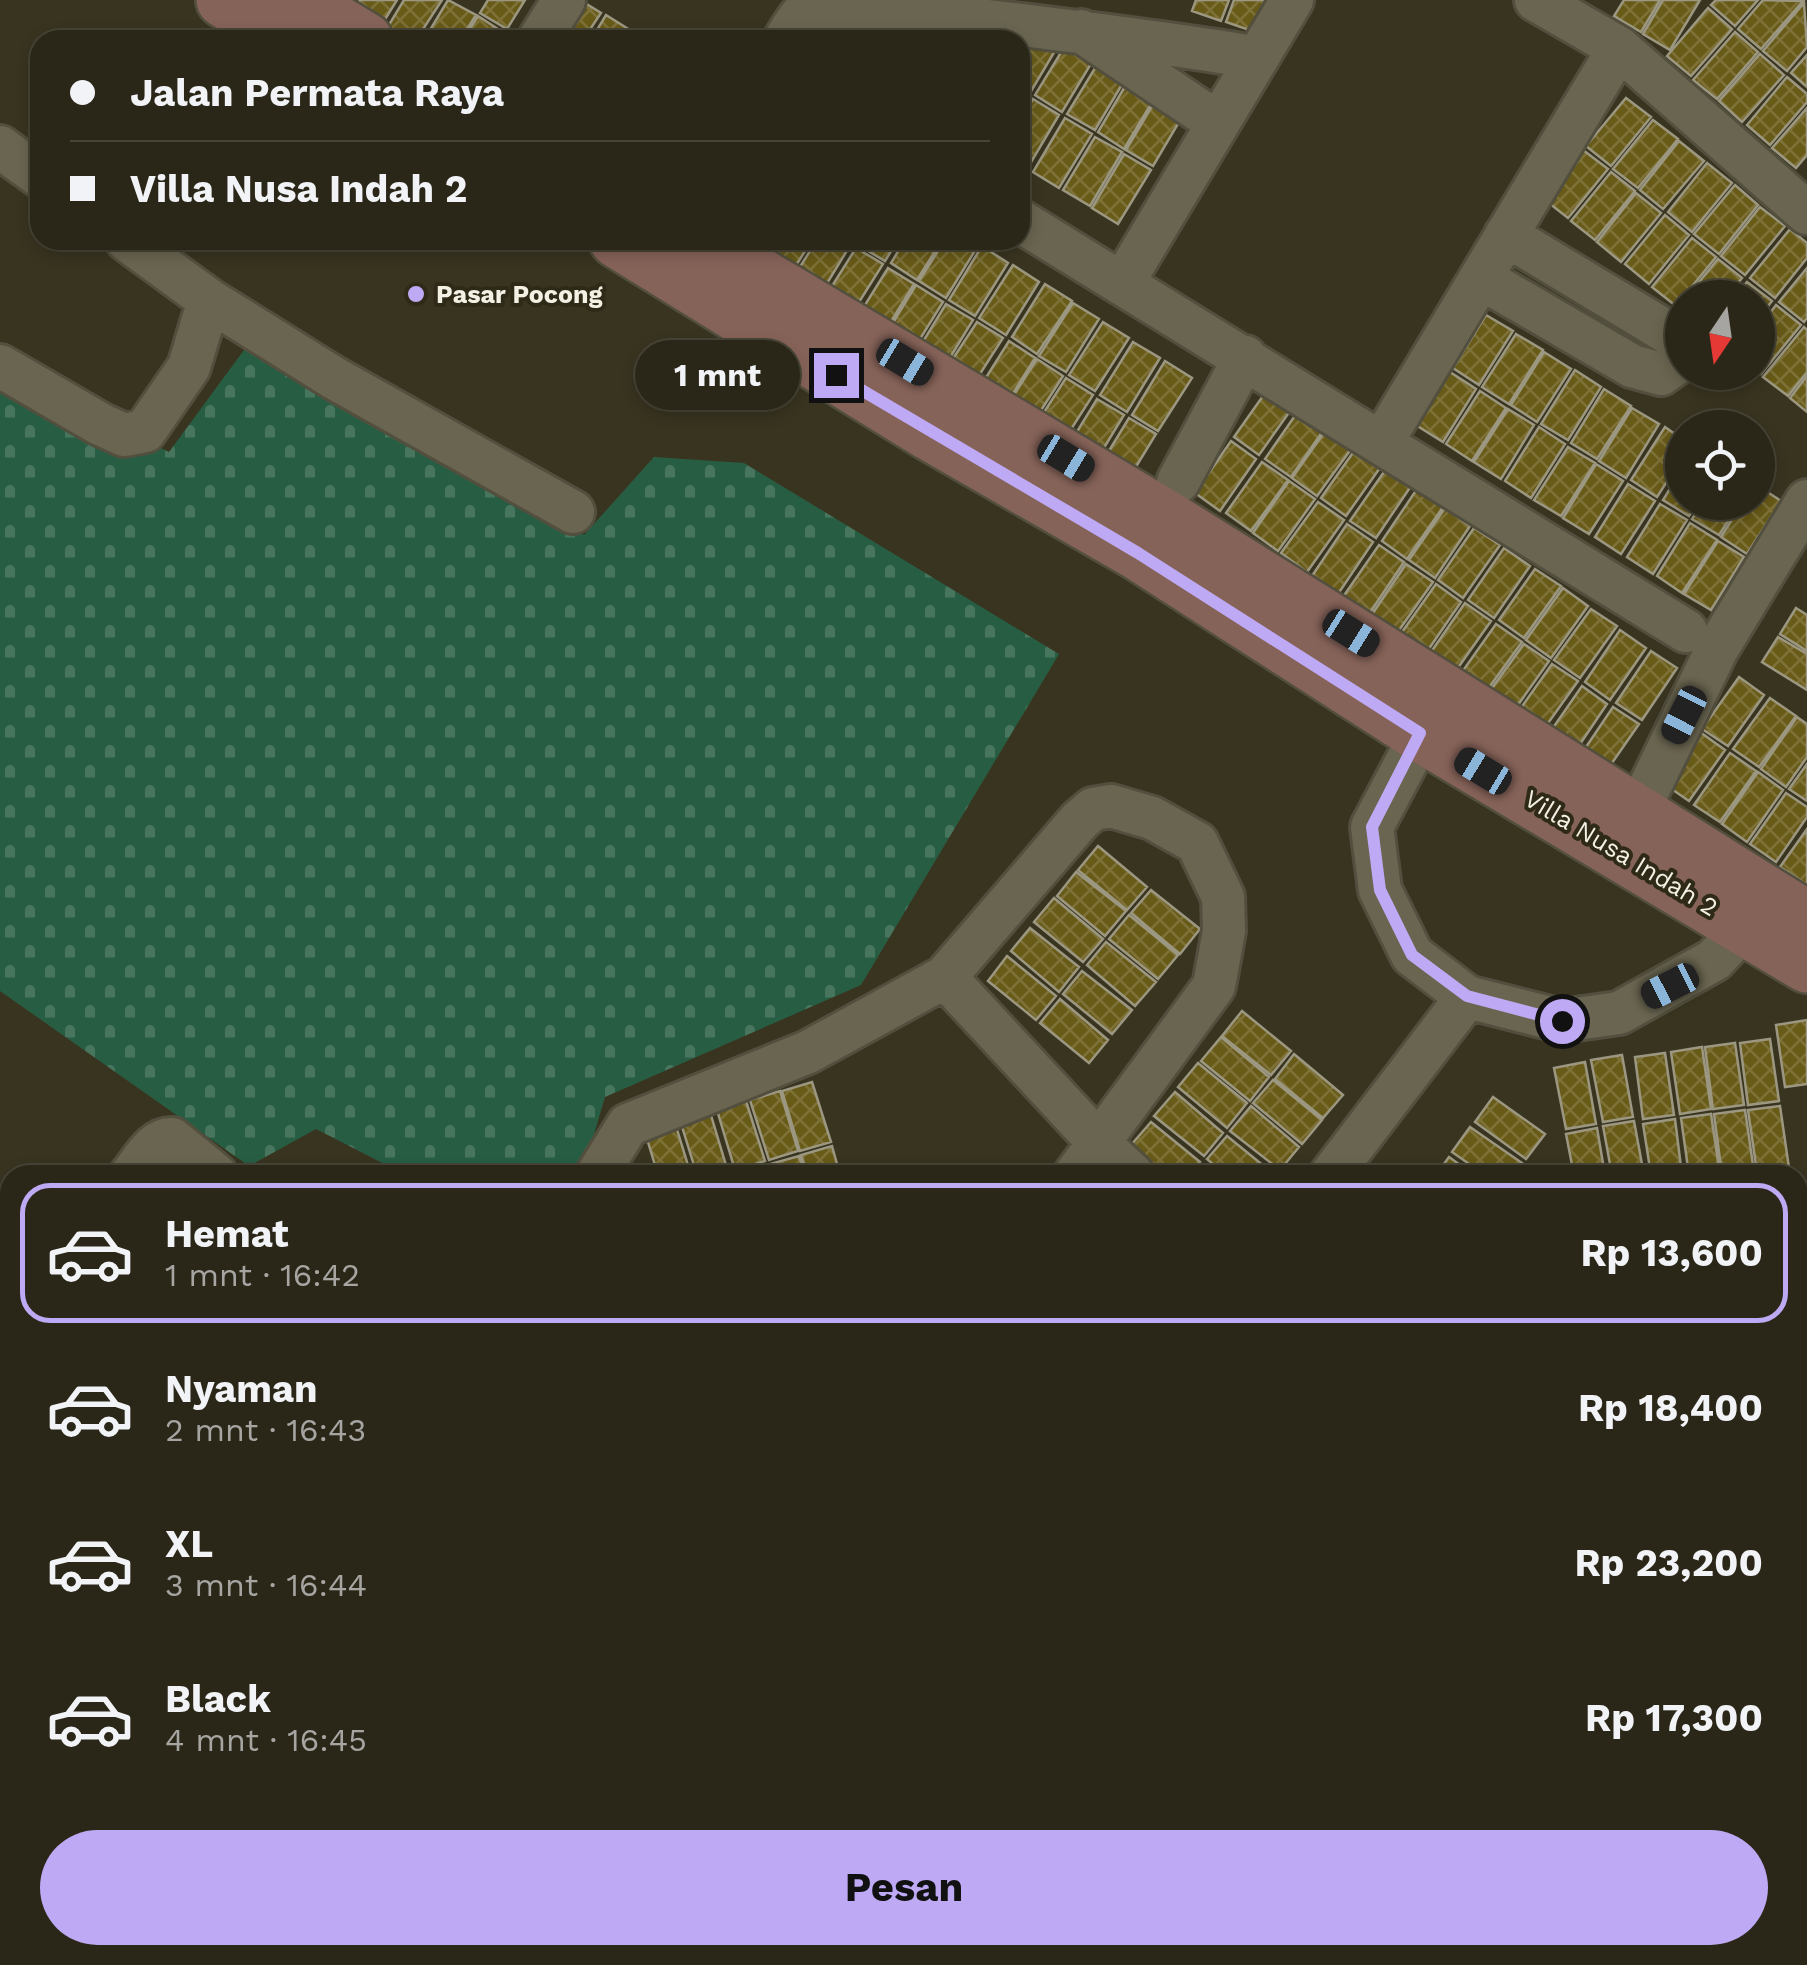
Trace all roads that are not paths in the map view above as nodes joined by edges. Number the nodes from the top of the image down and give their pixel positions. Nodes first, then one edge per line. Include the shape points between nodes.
1 (224, 0) edge
2 (299, 0) edge
3 (564, 0) edge
4 (1292, 0) edge
5 (1536, 0) edge
6 (1067, 22) junction
7 (274, 30) edge
8 (348, 30) edge
9 (545, 30) edge
10 (792, 30) edge
11 (1619, 48) junction
12 (1257, 58) junction
13 (1218, 123) junction
14 (0, 147) edge
15 (30, 169) edge
16 (1807, 213) edge
17 (1030, 227) edge
18 (1506, 234) junction
19 (141, 250) edge
20 (633, 250) edge
21 (717, 250) edge
22 (1481, 278) junction
23 (1122, 284) junction
24 (209, 300) junction
25 (1244, 357) junction
26 (0, 366) edge
27 (1382, 442) junction
28 (1807, 501) edge
29 (573, 512) dead end
30 (1160, 517) junction
31 (1686, 631) dead end
32 (1432, 712) junction
33 (1623, 830) junction
34 (1807, 918) edge
35 (1746, 926) junction
36 (1807, 965) edge
37 (945, 977) junction
38 (1467, 996) junction
39 (1087, 1159) edge
40 (139, 1165) edge
41 (204, 1165) edge
42 (603, 1165) edge
43 (1338, 1165) edge

1 - 7 main road
2 - 8 main road
3 - 9 street
4 - 12 street
5 - 11 street
6 - 10 street via 832,3 808,9
6 - 12 street
6 - 13 street
11 - 16 street
11 - 18 street
12 - 13 street
13 - 23 street
14 - 15 street
17 - 23 street
18 - 22 street
18 - 22 street via 1672,335 1678,362 1662,374 1632,366
19 - 24 street
20 - 30 main road, Villa Nusa Indah 2 via 930,433
21 - 30 main road, Villa Nusa Indah 2
22 - 27 street
23 - 25 street
24 - 26 street via 190,366 146,432 124,435
24 - 29 street
25 - 27 street
25 - 30 street
27 - 31 street
28 - 33 street via 1717,648
30 - 32 main road, Villa Nusa Indah 2
32 - 33 main road, Villa Nusa Indah 2
32 - 38 street via 1372,827 1380,890 1412,955
33 - 34 main road, Villa Nusa Indah 2
33 - 35 main road, Villa Nusa Indah 2
35 - 36 main road, Villa Nusa Indah 2
35 - 38 street via 1714,960 1619,1012 1562,1021
37 - 39 street
37 - 39 street via 1093,809 1111,806 1152,818 1197,843 1222,897 1224,931 1214,986
37 - 42 street via 808,1052 628,1124
38 - 43 street
40 - 41 street via 166,1138

